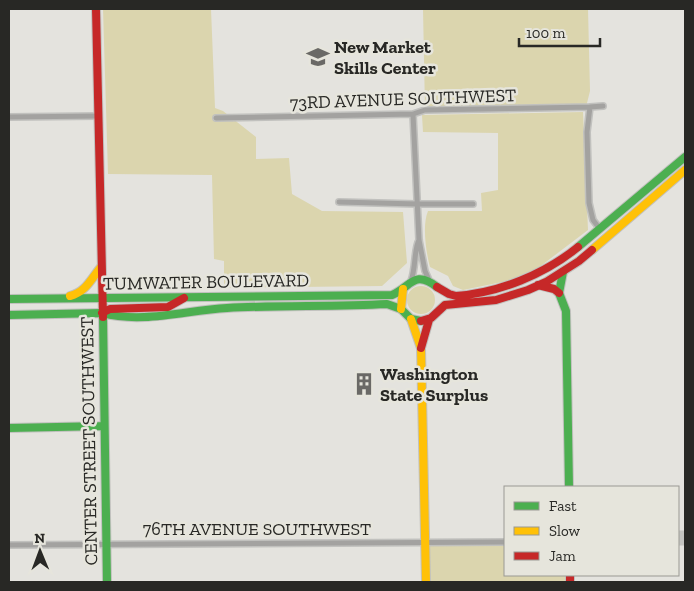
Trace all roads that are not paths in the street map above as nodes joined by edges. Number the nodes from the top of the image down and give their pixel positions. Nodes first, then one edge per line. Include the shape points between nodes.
1 (96, 9) edge
2 (603, 106) dead end
3 (590, 107) junction
4 (413, 114) junction
5 (99, 116) junction
6 (9, 117) edge
7 (216, 118) dead end
8 (685, 157) edge
9 (685, 170) edge
10 (339, 202) dead end
11 (417, 204) junction
12 (474, 204) dead end
13 (600, 229) junction
14 (419, 240) junction
15 (101, 267) junction
16 (563, 272) junction
17 (429, 280) junction
18 (410, 281) junction
19 (538, 285) junction
20 (439, 288) junction
21 (402, 289) junction
22 (559, 293) junction
23 (102, 298) junction
24 (186, 298) junction
25 (9, 299) edge
26 (66, 299) junction
27 (401, 309) junction
28 (439, 311) junction
29 (102, 313) junction
30 (9, 314) edge
31 (411, 318) junction
32 (428, 320) junction
33 (421, 348) junction
34 (104, 426) junction
35 (9, 428) edge
36 (569, 486) edge
37 (426, 542) junction
38 (504, 542) edge
39 (106, 544) junction
40 (9, 545) edge
41 (107, 582) edge
42 (426, 582) edge

1 - 5 main road, CENTER STREET SOUTHWEST
2 - 3 street, 73RD AVENUE SOUTHWEST
3 - 4 street, 73RD AVENUE SOUTHWEST via 425,110
3 - 13 street via 587,132 589,202 592,220
4 - 7 street, 73RD AVENUE SOUTHWEST
4 - 11 street
5 - 6 street
5 - 15 main road, CENTER STREET SOUTHWEST
8 - 13 main road
9 - 16 main road
10 - 11 street
11 - 12 street
11 - 14 street
13 - 20 main road via 567,256 514,284 462,295 450,295
14 - 17 street
14 - 18 street
15 - 23 main road, CENTER STREET SOUTHWEST
15 - 26 main road via 88,288
16 - 19 main road
16 - 22 main road
17 - 18 main road
17 - 20 main road
18 - 21 main road
19 - 22 main road
19 - 28 main road via 508,297 448,305
20 - 28 main road
21 - 24 main road, TUMWATER BOULEVARD via 392,295
21 - 27 main road
22 - 36 main road via 566,311
23 - 24 main road, TUMWATER BOULEVARD
23 - 26 main road, TUMWATER BOULEVARD
23 - 29 main road, CENTER STREET SOUTHWEST
24 - 29 main road via 168,307 110,309
25 - 26 main road, TUMWATER BOULEVARD
27 - 29 main road, TUMWATER BOULEVARD via 387,304 234,308 169,316
27 - 31 main road
28 - 32 main road
29 - 30 main road, TUMWATER BOULEVARD
29 - 34 main road, CENTER STREET SOUTHWEST
31 - 32 main road
31 - 33 main road
32 - 33 main road
33 - 37 main road
34 - 35 main road
34 - 39 main road, CENTER STREET SOUTHWEST
37 - 38 street, 76TH AVENUE SOUTHWEST
37 - 39 street, 76TH AVENUE SOUTHWEST
37 - 42 main road
39 - 40 street, 76TH AVENUE SOUTHWEST
39 - 41 main road, CENTER STREET SOUTHWEST

